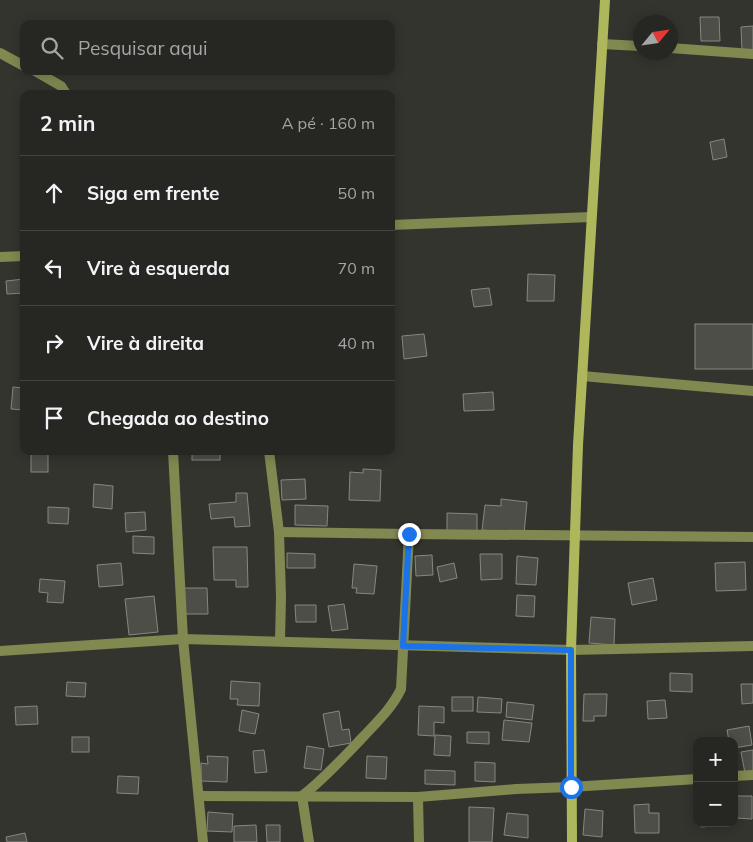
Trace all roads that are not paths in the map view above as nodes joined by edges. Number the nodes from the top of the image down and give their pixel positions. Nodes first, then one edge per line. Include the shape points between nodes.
1 (605, 0) edge
2 (602, 44) junction
3 (633, 46) edge
4 (678, 49) edge
5 (0, 53) edge
6 (753, 54) edge
7 (20, 64) edge
8 (43, 75) edge
9 (64, 90) edge
10 (591, 217) junction
11 (395, 225) edge
12 (20, 256) edge
13 (0, 257) edge
14 (582, 376) junction
15 (753, 391) edge
16 (173, 455) edge
17 (269, 455) edge
18 (279, 532) junction
19 (409, 534) junction
20 (575, 535) junction
21 (753, 537) edge
22 (183, 639) junction
23 (280, 641) junction
24 (403, 646) junction
25 (753, 646) edge
26 (571, 650) junction
27 (0, 651) edge
28 (753, 775) edge
29 (738, 776) edge
30 (693, 779) edge
31 (571, 787) junction
32 (199, 796) junction
33 (302, 796) junction
34 (418, 797) junction
35 (203, 842) edge
36 (309, 842) edge
37 (420, 842) edge
38 (572, 842) edge

1 - 2 street
2 - 3 street
2 - 10 street
4 - 6 street
5 - 7 street
8 - 9 street
10 - 11 street
10 - 14 street
12 - 13 street
14 - 15 street
14 - 20 street
16 - 22 street
17 - 18 street
18 - 19 street
18 - 23 street
19 - 20 street
19 - 24 street
20 - 21 street
20 - 26 street
22 - 23 street
22 - 27 street
22 - 32 street
23 - 24 street
24 - 26 street
24 - 33 street via 401,689 394,702 318,784
25 - 26 street
26 - 31 street
28 - 29 street
30 - 31 street
31 - 34 street
31 - 38 street
32 - 33 street
32 - 35 street
33 - 34 street
33 - 36 street
34 - 37 street

